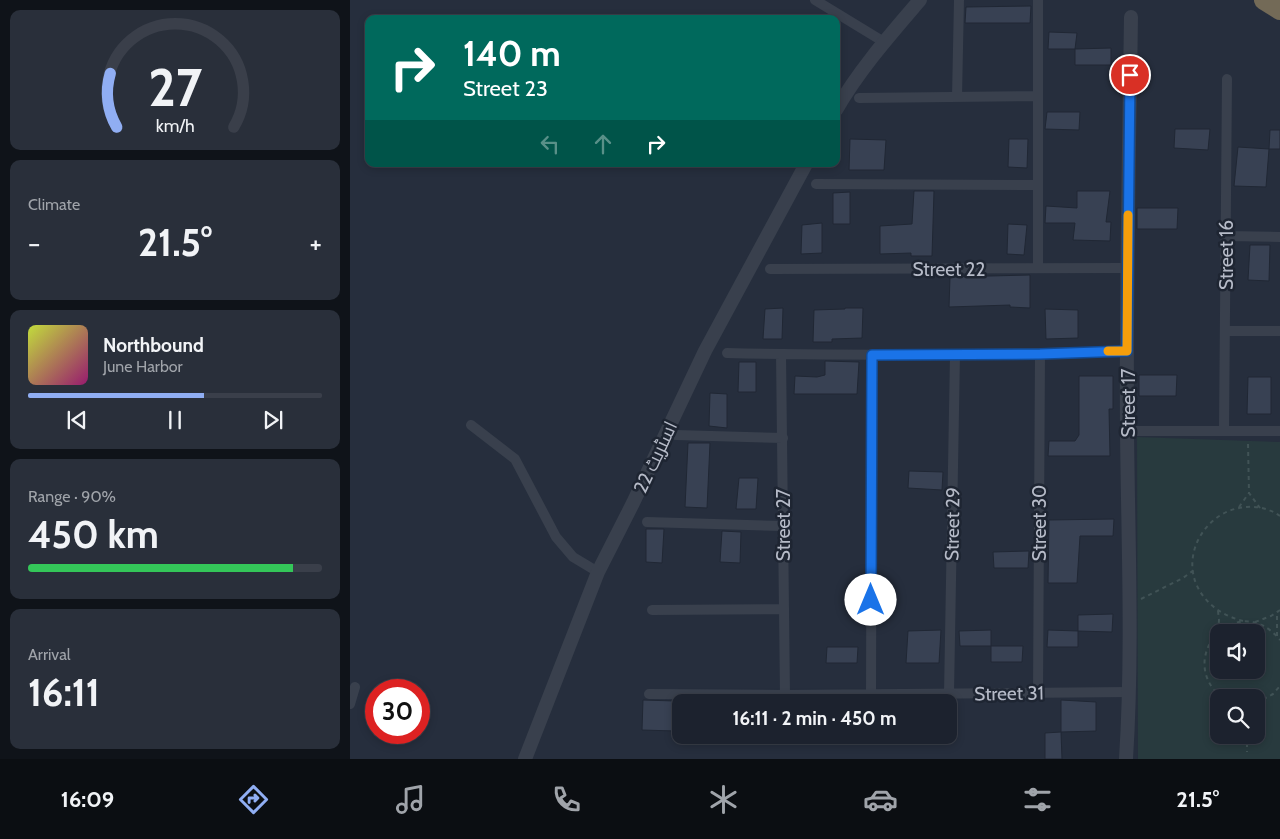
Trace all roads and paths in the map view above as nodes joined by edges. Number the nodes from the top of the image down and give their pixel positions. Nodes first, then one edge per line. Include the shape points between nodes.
1 (815, 0) edge
2 (920, 0) edge
3 (959, 0) edge
4 (1038, 0) edge
5 (1264, 0) edge
6 (1280, 10) edge
7 (840, 15) edge
8 (840, 15) edge
9 (1131, 17) dead end
10 (884, 42) junction
11 (1227, 79) dead end
12 (1038, 96) junction
13 (957, 97) junction
14 (859, 98) dead end
15 (840, 103) edge
16 (804, 167) edge
17 (816, 184) dead end
18 (1038, 185) junction
19 (1226, 236) junction
20 (1280, 237) edge
21 (1038, 268) junction
22 (1127, 268) junction
23 (770, 269) dead end
24 (1226, 331) junction
25 (1280, 331) edge
26 (1127, 351) junction
27 (727, 353) dead end
28 (781, 354) junction
29 (955, 354) junction
30 (1040, 354) junction
31 (872, 355) junction
32 (471, 425) dead end
33 (1127, 430) junction
34 (1224, 430) junction
35 (1280, 431) edge
36 (676, 435) dead end
37 (783, 438) junction
38 (1248, 444) dead end
39 (1249, 493) junction
40 (1239, 507) junction
41 (1260, 508) junction
42 (1280, 516) edge
43 (647, 522) dead end
44 (783, 526) junction
45 (1194, 570) junction
46 (598, 572) junction
47 (1146, 598) dead end
48 (784, 609) junction
49 (652, 610) dead end
50 (1218, 610) junction
51 (1279, 611) edge
52 (1243, 620) junction
53 (1255, 622) junction
54 (1219, 624) edge
55 (1234, 624) edge
56 (1277, 636) junction
57 (1280, 640) edge
58 (1210, 643) edge
59 (1280, 686) edge
60 (355, 687) dead end
61 (1213, 689) edge
62 (1130, 692) junction
63 (1038, 693) junction
64 (649, 694) dead end
65 (672, 694) edge
66 (785, 694) edge
67 (871, 694) edge
68 (949, 694) joint
69 (1265, 698) edge
70 (350, 704) edge
71 (1248, 744) edge
72 (1248, 752) dead end
73 (525, 759) edge
74 (1126, 759) edge

1 - 7 street
2 - 10 street
3 - 13 street
4 - 12 street
5 - 6 highway
8 - 10 street
9 - 22 street, Street 17
10 - 15 street
11 - 19 street, Street 16
12 - 13 street
12 - 18 street
13 - 14 street
16 - 46 street, اسٹریٹ 22 via 705,351
17 - 18 street
18 - 21 street
19 - 20 street
19 - 24 street, Street 16
21 - 22 street, Street 22
21 - 23 street, Street 22
22 - 26 street, Street 17
24 - 25 street
24 - 34 street, Street 16
26 - 30 street
26 - 33 street, Street 17
27 - 28 street
28 - 31 street
28 - 37 street, Street 27
29 - 30 street
29 - 31 street
29 - 68 street, Street 29
30 - 63 street, Street 30
31 - 67 street
32 - 46 street via 515,459 556,537 573,557
33 - 34 street
33 - 62 street, Street 17
34 - 35 street
36 - 37 street
37 - 44 street, Street 27
38 - 39 path
39 - 40 path
39 - 41 path
40 - 41 path
40 - 45 path via 1220,514 1206,526 1196,542 1192,560
41 - 42 path
43 - 44 street
44 - 48 street, Street 27
45 - 47 path
45 - 50 path via 1203,597
46 - 73 street, اسٹریٹ 22
48 - 49 street
48 - 66 street, Street 27
50 - 52 path
50 - 54 path
51 - 53 path
51 - 56 path
52 - 53 path
52 - 55 path
53 - 56 path
56 - 57 path
58 - 61 path via 1204,661
59 - 69 path
60 - 70 street
62 - 63 street, Street 31
62 - 74 street, Street 17
63 - 68 street, Street 31
64 - 65 street, Street 31
71 - 72 path

